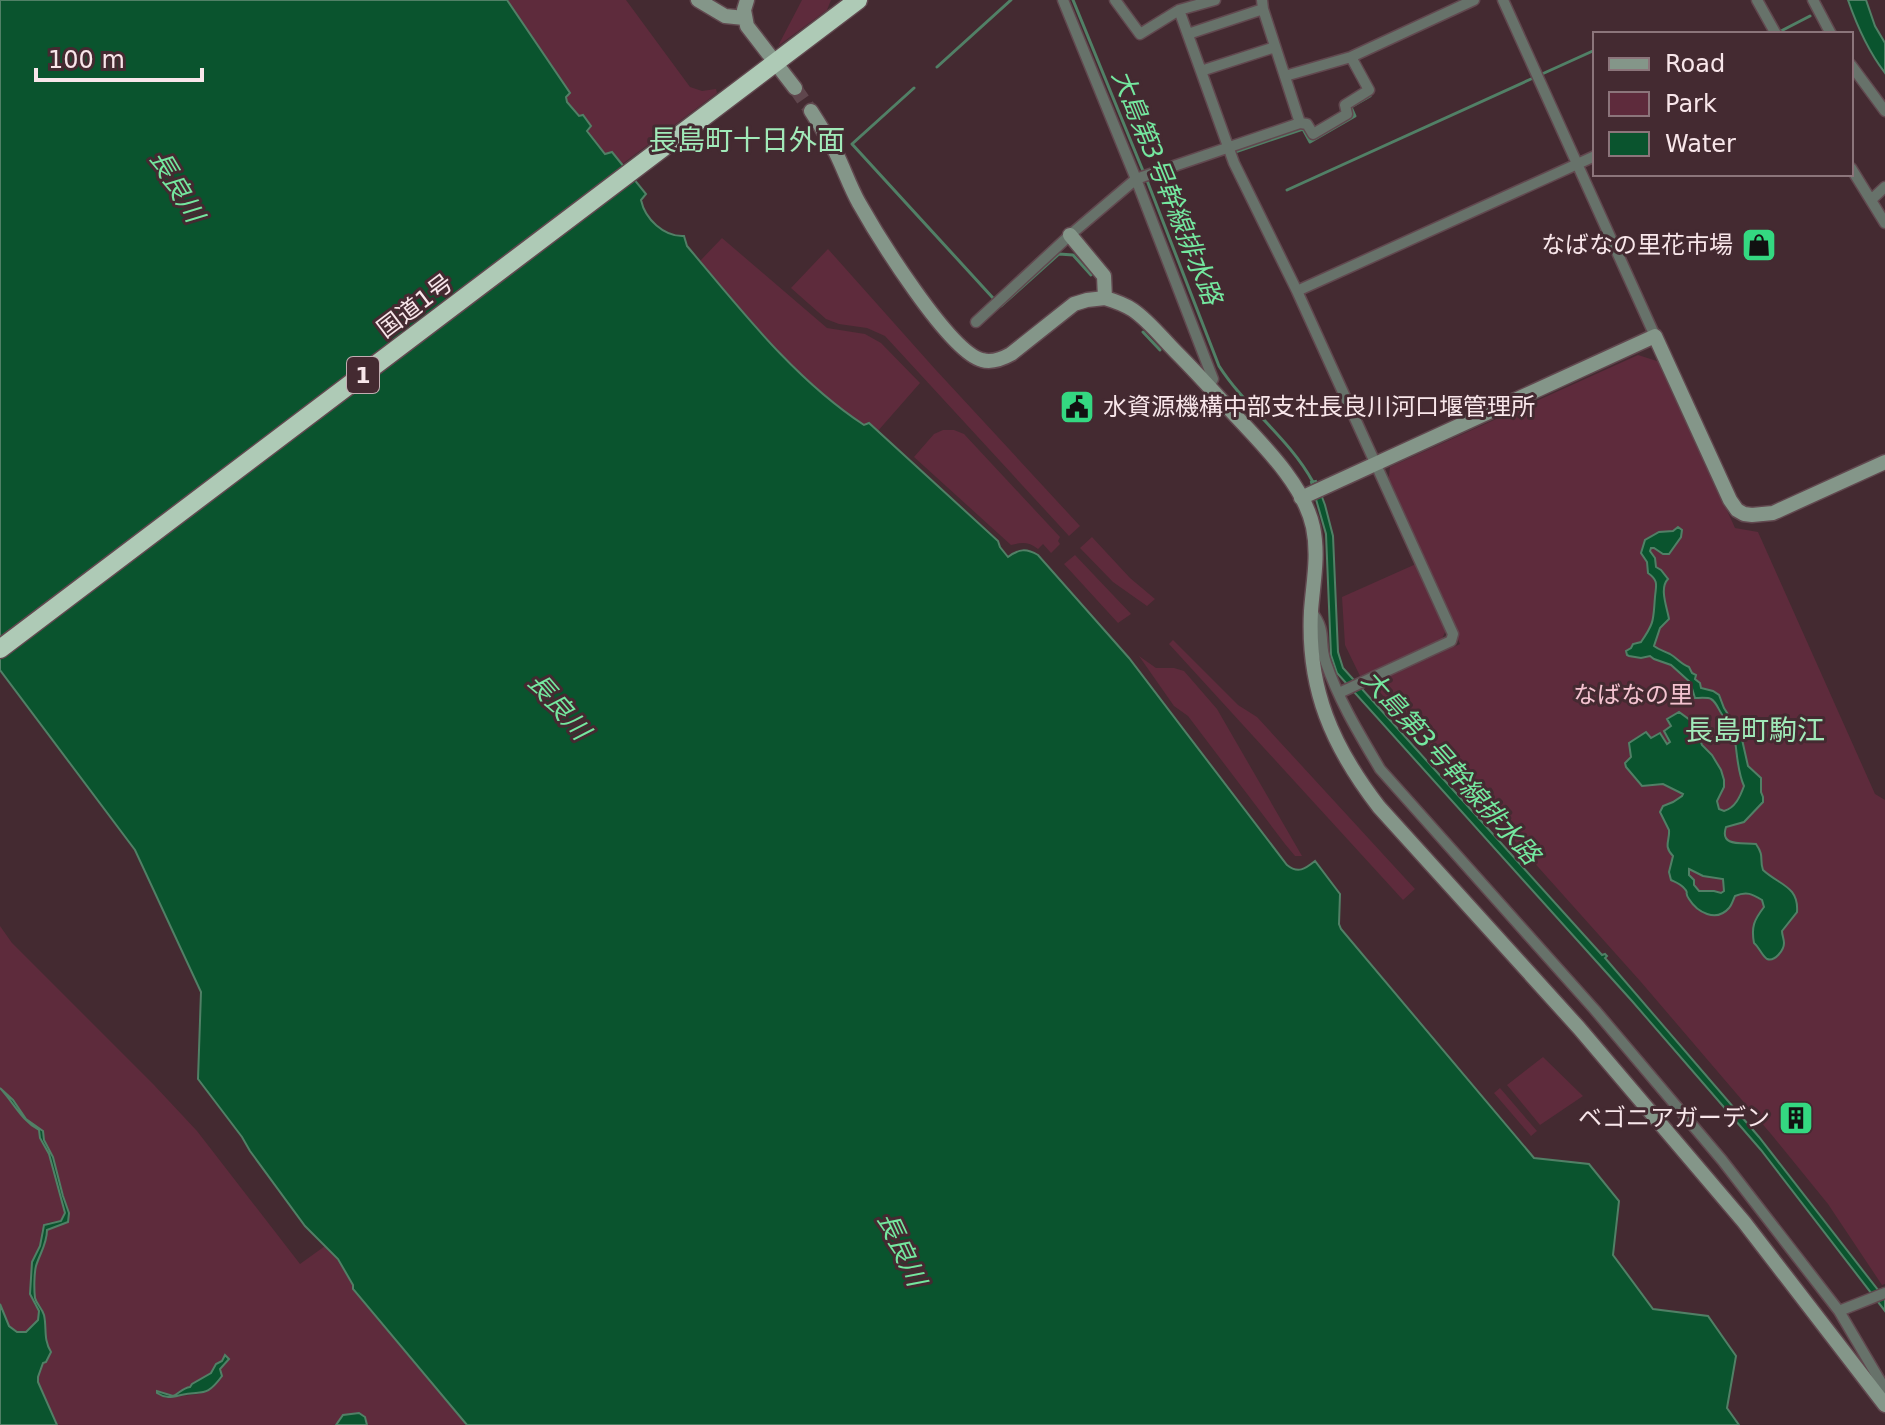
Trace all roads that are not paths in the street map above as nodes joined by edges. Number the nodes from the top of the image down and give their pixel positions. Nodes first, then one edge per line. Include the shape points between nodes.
1 (747, 0) edge
2 (1063, 0) edge
3 (1115, 0) edge
4 (1215, 0) edge
5 (1474, 0) edge
6 (1503, 0) edge
7 (1757, 0) edge
8 (1813, 0) edge
9 (854, 1) edge
10 (703, 2) edge
11 (1263, 5) edge
12 (1179, 10) junction
13 (744, 18) junction
14 (1775, 32) edge
15 (1830, 32) edge
16 (1188, 34) junction
17 (1275, 47) junction
18 (1351, 57) junction
19 (774, 63) junction
20 (1853, 68) edge
21 (1201, 71) junction
22 (1285, 76) junction
23 (795, 88) tunnel mouth
24 (811, 111) tunnel mouth
25 (1885, 111) edge
26 (1300, 123) junction
27 (1228, 147) junction
28 (1593, 157) edge
29 (1577, 164) junction
30 (1853, 171) edge
31 (1142, 178) junction
32 (1885, 187) edge
33 (1871, 200) junction
34 (1885, 223) edge
35 (1070, 235) junction
36 (1297, 291) junction
37 (1105, 298) junction
38 (976, 322) dead end
39 (1655, 336) junction
40 (1209, 387) junction
41 (1885, 462) edge
42 (1374, 463) junction
43 (1305, 496) junction
44 (1311, 611) junction
45 (0, 649) edge
46 (1343, 691) junction
47 (1885, 1293) edge
48 (1839, 1311) junction
49 (1885, 1389) edge
50 (1885, 1405) edge

1 - 13 street
2 - 31 street
3 - 12 street via 1140,34
4 - 12 street
5 - 18 street
6 - 29 street
7 - 14 street
8 - 15 street
9 - 19 highway, 国道1号 / 1
10 - 13 street via 725,16
11 - 16 street
11 - 17 street
12 - 16 street
13 - 19 street
16 - 21 street
17 - 21 street
17 - 22 street
18 - 22 street
18 - 26 street via 1369,90 1345,105 1347,114 1313,134
19 - 23 street
19 - 45 highway, 国道1号 / 1
20 - 25 street
21 - 27 street
22 - 26 street
24 - 37 street via 858,202 932,315 979,360 1001,359 1074,304
26 - 27 street
27 - 31 street
27 - 36 street
28 - 29 street
29 - 36 street
29 - 39 street
30 - 33 street
31 - 35 street
31 - 40 street via 1213,379
32 - 33 street
33 - 34 street
35 - 37 street via 1104,276
35 - 38 street
36 - 42 street
37 - 40 street via 1134,311
39 - 41 street via 1730,500 1744,514 1773,513
39 - 42 street
40 - 43 street
42 - 43 street
42 - 46 street via 1453,634 1451,641
43 - 44 street via 1317,553
44 - 46 street via 1321,623 1325,660
44 - 50 street via 1321,701 1328,726 1357,778 1744,1222
46 - 48 street via 1353,723 1380,769 1595,1010 1722,1160
47 - 48 street
48 - 49 street

